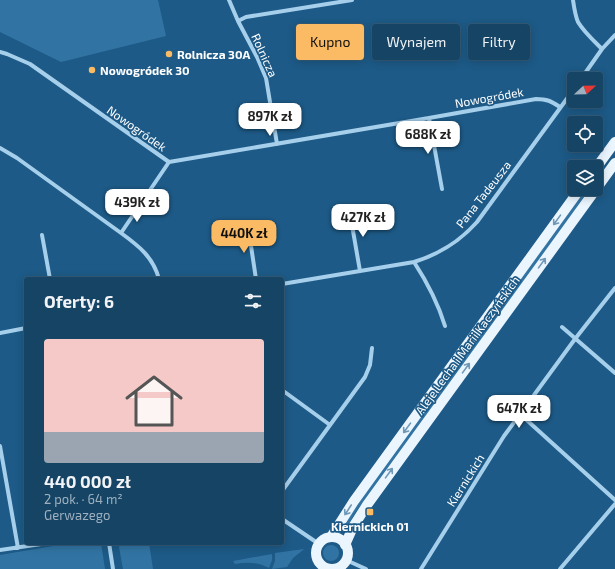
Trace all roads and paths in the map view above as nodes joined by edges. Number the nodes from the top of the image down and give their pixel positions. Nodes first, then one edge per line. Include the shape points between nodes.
1 (229, 0) edge
2 (352, 0) edge
3 (573, 0) edge
4 (238, 21) junction
5 (615, 36) edge
6 (602, 49) junction
7 (0, 52) edge
8 (586, 72) edge
9 (567, 98) edge
10 (560, 107) junction
11 (429, 118) junction
12 (615, 142) edge
13 (277, 144) junction
14 (0, 148) edge
15 (602, 160) edge
16 (168, 162) junction
17 (615, 163) edge
18 (442, 189) dead end
19 (575, 196) edge
20 (350, 208) dead end
21 (248, 226) dead end
22 (122, 232) junction
23 (42, 235) dead end
24 (414, 262) junction
25 (360, 271) junction
26 (50, 277) edge
27 (158, 277) edge
28 (256, 277) edge
29 (284, 284) edge
30 (615, 288) edge
31 (446, 326) dead end
32 (562, 327) dead end
33 (24, 328) edge
34 (0, 333) edge
35 (575, 339) junction
36 (372, 348) dead end
37 (615, 373) edge
38 (284, 391) edge
39 (520, 414) junction
40 (330, 425) junction
41 (0, 446) edge
42 (284, 488) edge
43 (615, 500) edge
44 (615, 504) edge
45 (284, 520) edge
46 (331, 538) junction
47 (319, 544) junction
48 (36, 545) edge
49 (109, 545) edge
50 (345, 545) junction
51 (18, 548) junction
52 (0, 550) edge
53 (346, 560) junction
54 (319, 566) edge
55 (113, 569) edge
56 (333, 569) edge
57 (366, 569) edge
58 (422, 569) edge
59 (560, 569) edge

1 - 4 street, Rolnicza
2 - 4 street via 246,17
3 - 6 street via 578,22
4 - 13 street, Rolnicza via 266,78
5 - 6 street
6 - 8 street
7 - 16 street, Nowogródek via 34,68
9 - 10 street, Pana Tadeusza
10 - 11 street, Nowogródek via 546,99 536,99
10 - 24 street, Pana Tadeusza via 474,226 446,249
11 - 13 street, Nowogródek
11 - 18 street
12 - 15 main road
13 - 16 street, Nowogródek
14 - 22 street
16 - 22 street
50 -> 17 main road, Aleje Lecha i Marii Kaczyńskich via 352,527 366,505
19 -> 46 main road, Aleje Lecha i Marii Kaczyńskich via 354,501
20 - 25 street
21 - 28 street
22 - 27 street via 147,255 155,266
23 - 26 street
24 - 25 street, Pana Tadeusza
24 - 31 street via 426,281
25 - 29 street, Pana Tadeusza
30 - 35 street, Kiernickich
32 - 35 street
33 - 34 street
35 - 37 street
35 - 39 street, Kiernickich
36 - 40 street via 365,377
38 - 40 street
39 - 43 street
39 - 58 street, Kiernickich
40 - 42 street
41 - 51 street
44 - 59 street
45 - 47 street
46 - 47 main road
46 - 50 main road via 340,540
47 - 54 main road via 316,556
48 - 51 street
49 - 55 street
50 - 53 main road
51 - 52 street
53 - 56 main road
53 - 57 street
54 - 56 main road

